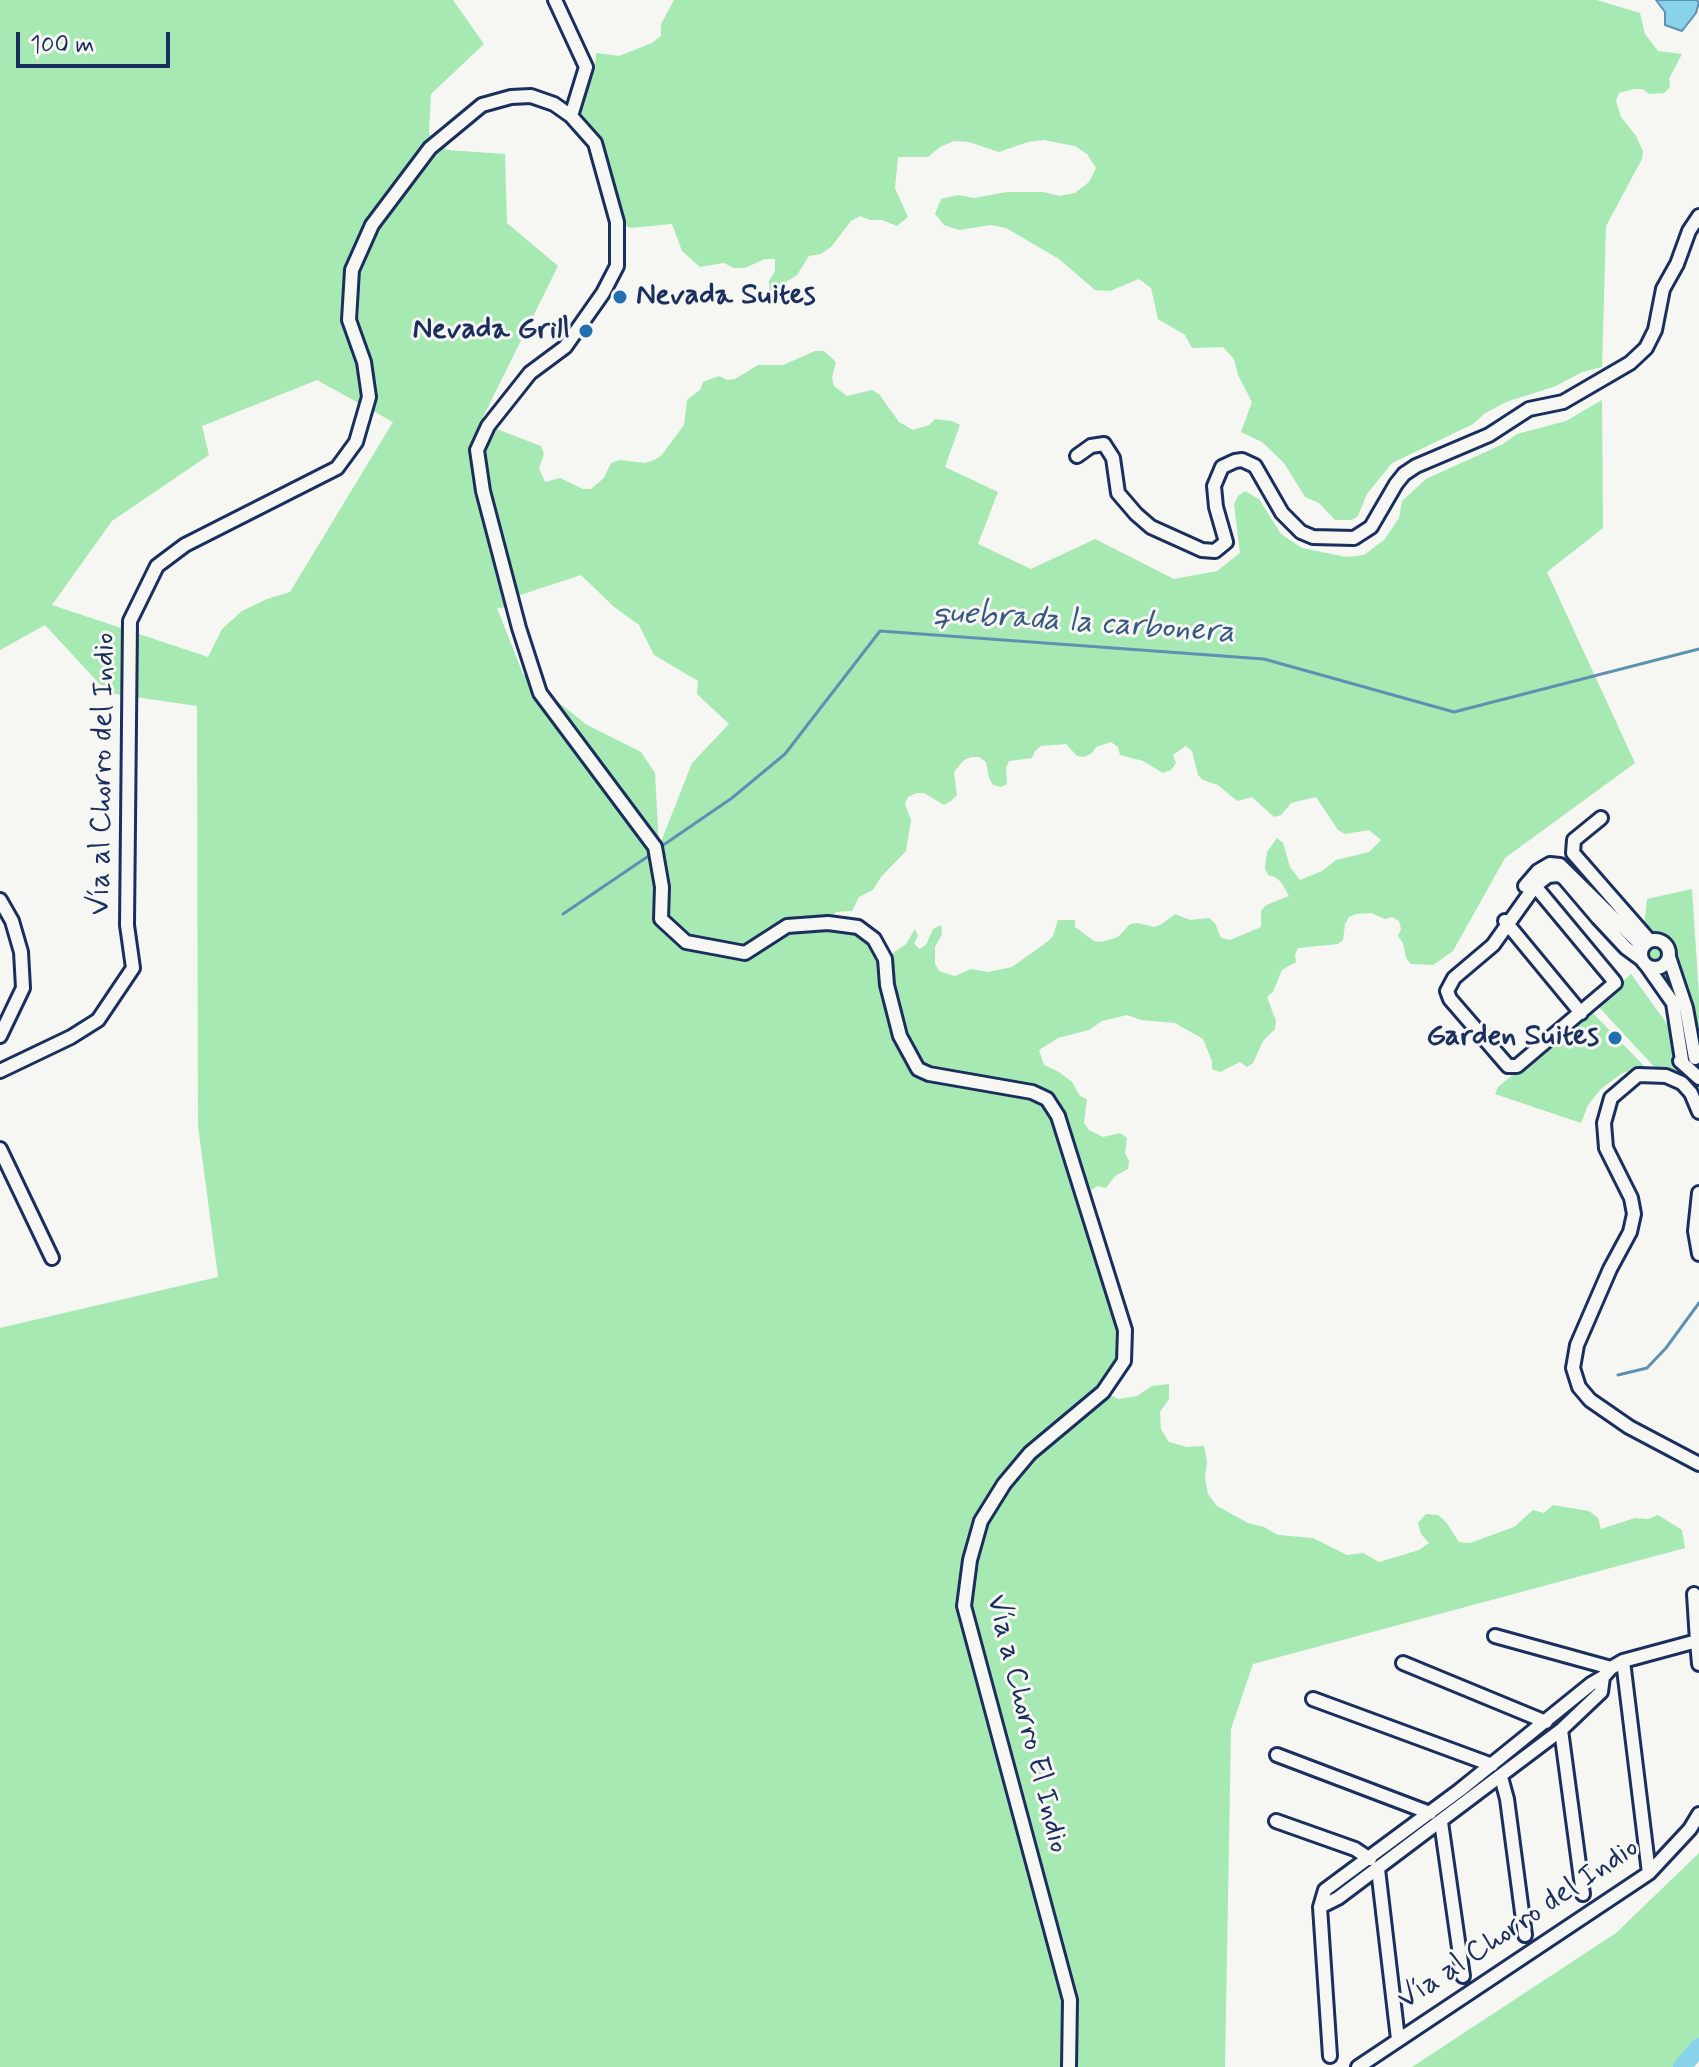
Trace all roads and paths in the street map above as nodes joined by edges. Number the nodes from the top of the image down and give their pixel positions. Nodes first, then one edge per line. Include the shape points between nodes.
1 (555, 0) edge
2 (571, 116) junction
3 (1699, 216) edge
4 (1077, 456) dead end
5 (1601, 818) dead end
6 (1532, 883) junction
7 (0, 900) edge
8 (1505, 921) junction
9 (1645, 953) junction
10 (1669, 957) junction
11 (1581, 1013) junction
12 (0, 1036) edge
13 (1689, 1060) edge
14 (0, 1071) edge
15 (1669, 1077) junction
16 (1699, 1078) edge
17 (1698, 1105) edge
18 (0, 1149) edge
19 (1699, 1193) edge
20 (1699, 1254) edge
21 (52, 1258) dead end
22 (1103, 1392) joint
23 (1699, 1464) edge
24 (1694, 1594) dead end
25 (1495, 1636) dead end
26 (1697, 1641) junction
27 (1623, 1661) junction
28 (1403, 1663) dead end
29 (1699, 1664) edge
30 (1607, 1672) junction
31 (1313, 1699) dead end
32 (1546, 1722) junction
33 (1561, 1730) junction
34 (1277, 1755) dead end
35 (1492, 1765) junction
36 (1501, 1777) junction
37 (1430, 1813) junction
38 (1699, 1814) edge
39 (1276, 1821) dead end
40 (1441, 1822) junction
41 (1374, 1864) junction
42 (1649, 1873) junction
43 (1583, 1894) dead end
44 (1525, 1935) dead end
45 (1463, 1976) dead end
46 (1398, 2039) junction
47 (1330, 2056) dead end
48 (1069, 2067) edge
49 (1358, 2067) edge

1 - 2 street via 586,67
2 - 14 street, Vía al Chorro del Indio via 531,96 511,97 482,105 430,148 372,225 352,270 349,320 369,397 356,442 337,468 185,545 157,566 130,621 127,925 133,968 98,1020
2 - 22 street, Vía al Chorro del Indio via 595,143 617,222 617,266 565,347 530,373 488,426 477,450 483,491 540,693 655,847 661,919 686,942 745,953 787,926 858,927 874,939 885,959 900,1036 918,1069 1047,1099 1058,1116 1125,1330 1124,1361
3 - 4 street via 1663,289 1655,330 1630,363 1563,402 1529,409 1489,435 1416,466 1396,484 1371,527 1354,538 1306,536 1282,513 1255,466 1242,460 1222,467 1214,486 1226,542 1215,551 1202,550 1151,527 1136,514 1118,493 1113,458 1104,444
5 - 9 street via 1574,840 1573,853
6 - 8 street
6 - 9 street via 1550,864 1560,865 1626,948
6 - 11 street via 1614,981
7 - 12 street via 21,952 23,988
8 - 11 street
8 - 11 street via 1486,949 1454,978 1447,991 1450,999 1508,1066 1517,1066
9 - 10 street via 1660,967
9 - 10 street via 1662,941
9 - 13 street via 1673,1003
10 - 13 street via 1686,1008
13 - 15 street
13 - 16 street
15 - 17 street via 1682,1083
15 - 23 street via 1638,1075 1611,1098 1606,1111 1606,1148 1634,1214 1577,1345 1573,1368 1579,1387 1606,1412
18 - 21 street
19 - 20 street
22 - 48 street, Vía a Chorro El Indio via 1030,1453 1004,1484 981,1521 964,1606 1070,2000
24 - 26 street
25 - 30 street
26 - 27 street
26 - 29 street
27 - 30 street
27 - 42 street
28 - 32 street
30 - 32 street
30 - 33 street via 1601,1692
31 - 35 street
32 - 35 street
33 - 36 street
33 - 43 street
34 - 37 street
35 - 37 street
36 - 40 street
36 - 44 street
37 - 41 street
38 - 42 street, Vía al Chorro del Indio
39 - 41 street via 1355,1849
40 - 41 street
40 - 45 street
41 - 46 street
41 - 47 street via 1325,1890 1320,1907
42 - 46 street, Vía al Chorro del Indio
46 - 49 street, Vía al Chorro del Indio

